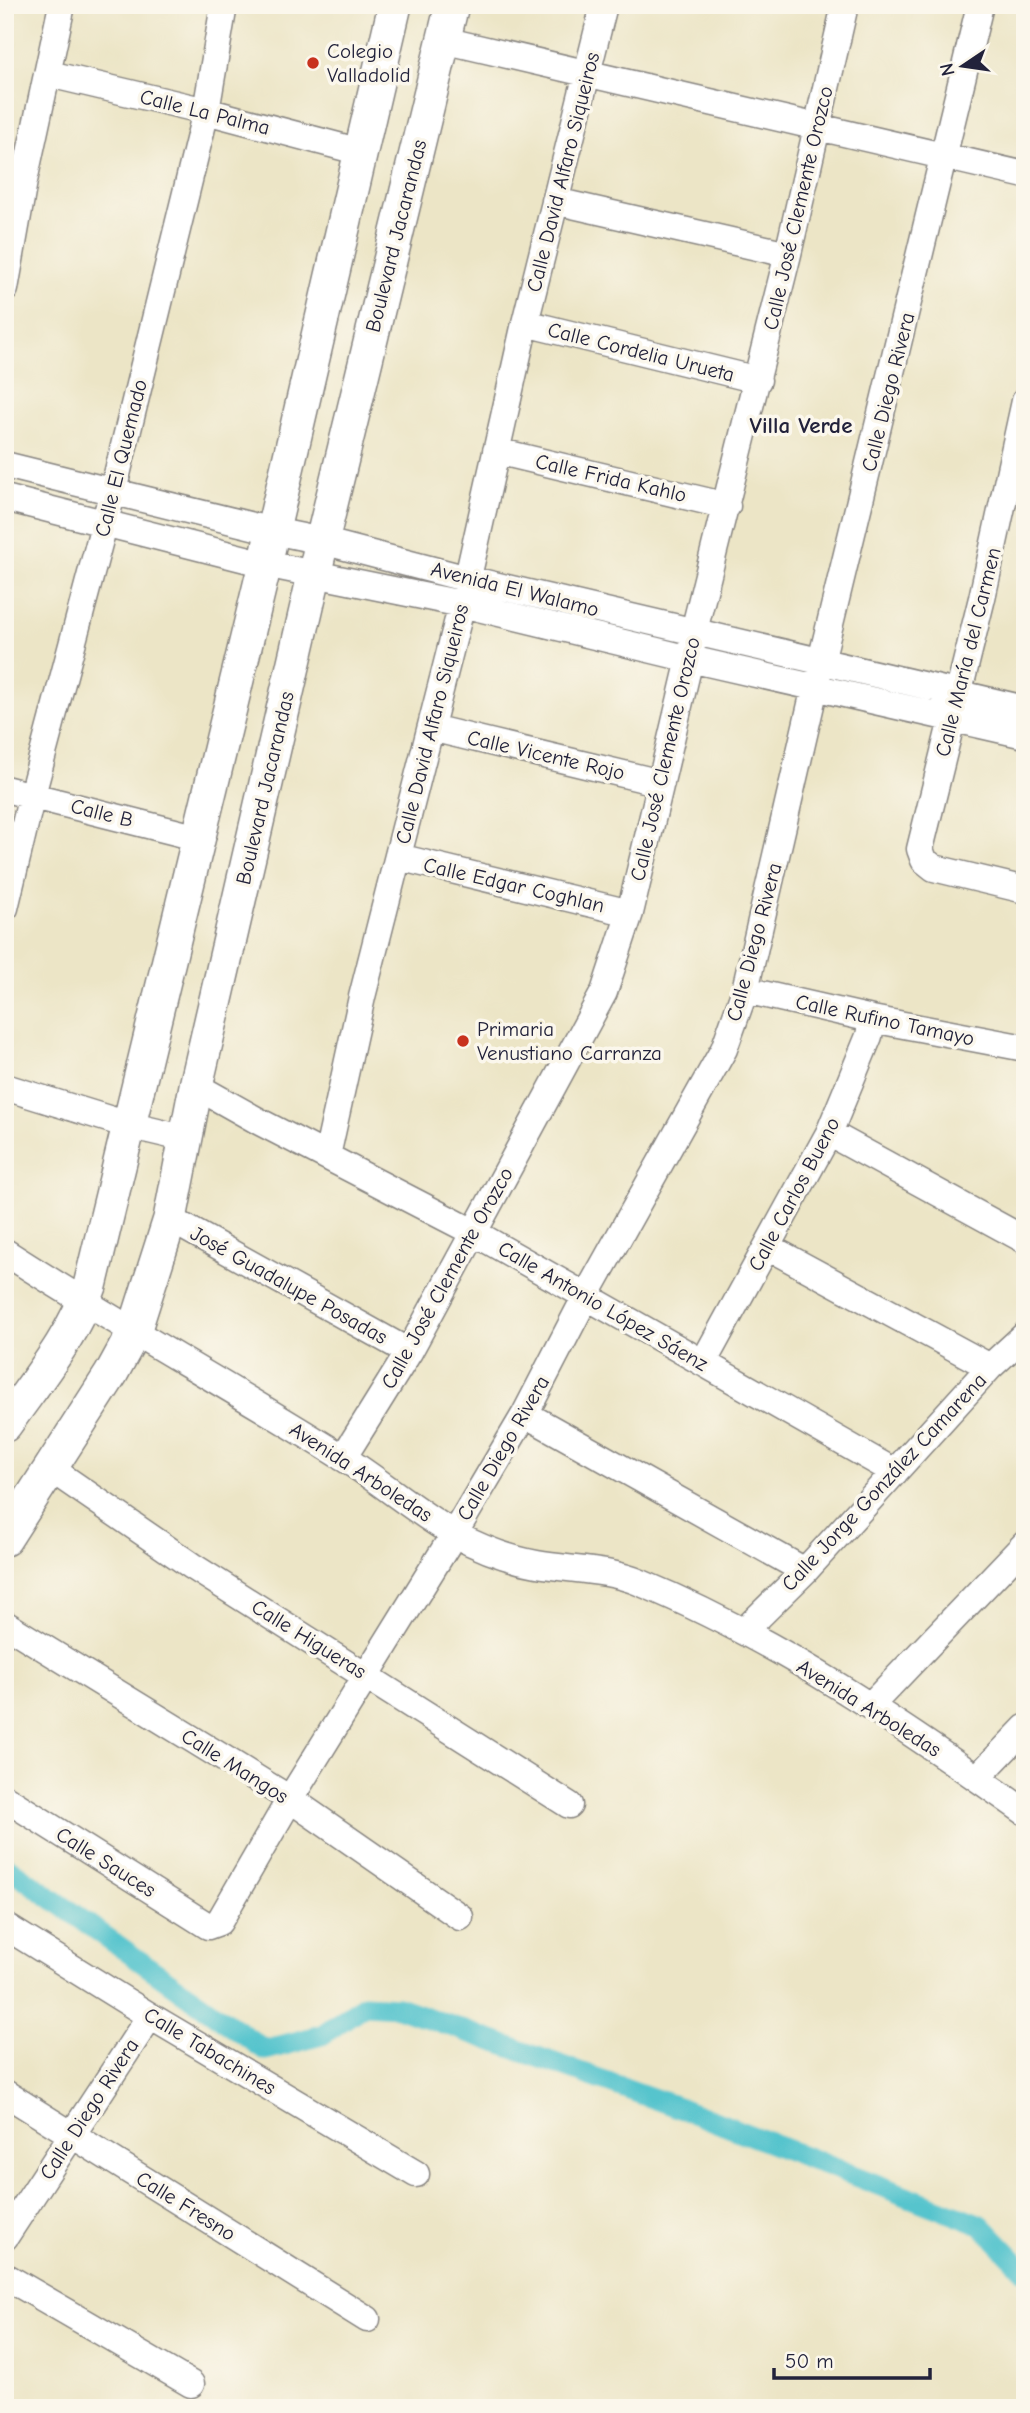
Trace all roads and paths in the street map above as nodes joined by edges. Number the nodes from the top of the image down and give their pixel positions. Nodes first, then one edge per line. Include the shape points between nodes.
1 (62, 5) edge
2 (224, 5) edge
3 (395, 5) edge
4 (452, 5) edge
5 (604, 5) edge
6 (845, 5) edge
7 (980, 5) edge
8 (443, 40) junction
9 (587, 72) junction
10 (49, 74) junction
11 (206, 111) junction
12 (818, 126) junction
13 (362, 152) junction
14 (945, 157) junction
15 (1025, 175) edge
16 (15, 179) edge
17 (555, 201) junction
18 (788, 254) junction
19 (5, 289) edge
20 (525, 323) junction
21 (758, 380) junction
22 (1025, 401) edge
23 (496, 451) junction
24 (5, 465) edge
25 (113, 491) junction
26 (5, 498) edge
27 (727, 506) junction
28 (105, 523) junction
29 (273, 531) junction
30 (322, 541) junction
31 (265, 564) junction
32 (314, 575) junction
33 (465, 591) junction
34 (694, 631) junction
35 (690, 659) junction
36 (821, 661) junction
37 (815, 688) junction
38 (954, 706) junction
39 (1025, 709) edge
40 (431, 728) junction
41 (1025, 735) edge
42 (661, 783) junction
43 (5, 789) edge
44 (32, 795) junction
45 (200, 838) junction
46 (398, 858) junction
47 (1025, 890) edge
48 (5, 908) edge
49 (630, 913) junction
50 (746, 990) junction
51 (872, 1020) junction
52 (1025, 1048) edge
53 (196, 1086) junction
54 (5, 1087) edge
55 (128, 1125) junction
56 (830, 1133) junction
57 (187, 1139) junction
58 (327, 1156) junction
59 (170, 1219) junction
60 (473, 1232) junction
61 (1025, 1240) edge
62 (768, 1247) junction
63 (5, 1252) edge
64 (586, 1296) junction
65 (84, 1303) junction
66 (134, 1332) junction
67 (1025, 1335) edge
68 (409, 1352) junction
69 (703, 1363) junction
70 (990, 1367) junction
71 (526, 1413) junction
72 (5, 1425) edge
73 (344, 1458) junction
74 (51, 1469) junction
75 (895, 1472) junction
76 (454, 1534) junction
77 (5, 1539) edge
78 (1025, 1544) edge
79 (805, 1571) junction
80 (5, 1624) edge
81 (744, 1631) junction
82 (367, 1675) junction
83 (870, 1706) junction
84 (1025, 1728) edge
85 (977, 1777) junction
86 (5, 1798) edge
87 (290, 1799) junction
88 (569, 1805) dead end
89 (1025, 1812) edge
90 (460, 1917) dead end
91 (5, 1926) edge
92 (208, 1926) joint
93 (150, 2016) junction
94 (5, 2093) edge
95 (71, 2134) junction
96 (416, 2174) dead end
97 (5, 2237) edge
98 (5, 2276) edge
99 (367, 2319) dead end
100 (191, 2384) dead end

1 - 10 street
2 - 11 street, Calle El Quemado
3 - 13 main road
4 - 8 main road, Boulevard Jacarandas
5 - 9 street, Calle David Alfaro Siqueiros
6 - 12 street, Calle José Clemente Orozco
7 - 14 street, Calle Diego Rivera
8 - 9 street
8 - 30 main road, Boulevard Jacarandas
9 - 12 street
9 - 17 street, Calle David Alfaro Siqueiros
10 - 11 street, Calle La Palma
10 - 16 street
11 - 13 street, Calle La Palma
11 - 25 street, Calle El Quemado
12 - 14 street
12 - 18 street, Calle José Clemente Orozco
13 - 29 main road
14 - 15 street
14 - 36 street, Calle Diego Rivera
16 - 19 street
17 - 18 street
17 - 20 street, Calle David Alfaro Siqueiros
18 - 21 street, Calle José Clemente Orozco
20 - 21 street, Calle Cordelia Urueta
20 - 23 street, Calle David Alfaro Siqueiros
21 - 27 street, Calle José Clemente Orozco
22 - 38 street, Calle María del Carmen
23 - 27 street, Calle Frida Kahlo
23 - 33 street, Calle David Alfaro Siqueiros
24 - 25 street, Avenida El Walamo
25 - 28 street, Calle El Quemado
25 - 29 street, Avenida El Walamo
26 - 28 street, Avenida El Walamo
27 - 34 street, Calle José Clemente Orozco
28 - 31 street, Avenida El Walamo
28 - 44 street, Calle El Quemado
29 - 30 street, Avenida El Walamo
29 - 31 main road
30 - 32 main road, Boulevard Jacarandas
30 - 33 street, Avenida El Walamo
31 - 32 street, Avenida El Walamo
31 - 45 main road
32 - 33 street, Avenida El Walamo
32 - 53 main road, Boulevard Jacarandas
33 - 34 street, Avenida El Walamo
33 - 35 street, Avenida El Walamo
33 - 40 street, Calle David Alfaro Siqueiros
34 - 35 street, Calle José Clemente Orozco
34 - 36 street, Avenida El Walamo
35 - 37 street, Avenida El Walamo
35 - 42 street, Calle José Clemente Orozco
36 - 37 street, Calle Diego Rivera
36 - 38 street, Avenida El Walamo
37 - 38 street, Avenida El Walamo
37 - 50 street, Calle Diego Rivera
38 - 39 street, Avenida El Walamo
38 - 41 street, Avenida El Walamo
38 - 47 street, Calle María del Carmen via 920,849 924,860 934,868
40 - 42 street, Calle Vicente Rojo
40 - 46 street, Calle David Alfaro Siqueiros
42 - 49 street, Calle José Clemente Orozco
43 - 44 street, Calle B
44 - 45 street, Calle B
44 - 48 street, Calle El Quemado
45 - 55 main road
46 - 49 street, Calle Edgar Coghlan
46 - 58 street, Calle David Alfaro Siqueiros
49 - 60 street, Calle José Clemente Orozco via 604,992
50 - 51 street, Calle Rufino Tamayo
50 - 64 street, Calle Diego Rivera via 724,1049
51 - 52 street, Calle Rufino Tamayo
51 - 56 street, Calle Carlos Bueno
53 - 57 main road, Boulevard Jacarandas
53 - 58 street, Calle Antonio López Sáenz
54 - 55 street
55 - 57 street
55 - 65 main road
56 - 61 street
56 - 62 street, Calle Carlos Bueno
57 - 59 main road, Boulevard Jacarandas
58 - 60 street, Calle Antonio López Sáenz
59 - 66 main road, Boulevard Jacarandas
59 - 68 street, José Guadalupe Posadas
60 - 64 street, Calle Antonio López Sáenz
60 - 68 street, Calle José Clemente Orozco
62 - 69 street, Calle Carlos Bueno
62 - 70 street
63 - 65 street, Avenida Arboledas
64 - 69 street, Calle Antonio López Sáenz
64 - 71 street, Calle Diego Rivera
65 - 66 street, Avenida Arboledas
65 - 72 main road
66 - 73 street, Avenida Arboledas
66 - 74 main road, Boulevard Jacarandas
67 - 70 street, Calle Jorge González Camarena
68 - 73 street, Calle José Clemente Orozco
69 - 75 street, Calle Antonio López Sáenz
70 - 75 street, Calle Jorge González Camarena
71 - 76 street, Calle Diego Rivera
71 - 79 street
73 - 76 street, Avenida Arboledas
74 - 77 main road, Boulevard Jacarandas
74 - 82 street, Calle Higueras via 192,1566
75 - 79 street, Calle Jorge González Camarena
76 - 81 street, Avenida Arboledas via 500,1555 638,1581
76 - 82 street, Calle Diego Rivera
78 - 83 street
79 - 81 street, Calle Jorge González Camarena
80 - 87 street, Calle Mangos
81 - 83 street, Avenida Arboledas
82 - 87 street, Calle Diego Rivera
82 - 88 street, Calle Higueras
83 - 85 street, Avenida Arboledas
84 - 85 street
85 - 89 street, Avenida Arboledas
86 - 92 street, Calle Sauces
87 - 90 street, Calle Mangos
87 - 92 street, Calle Diego Rivera via 219,1922
91 - 93 street, Calle Tabachines
93 - 95 street, Calle Diego Rivera
93 - 96 street, Calle Tabachines
94 - 95 street, Calle Fresno
95 - 97 street, Calle Diego Rivera
95 - 99 street, Calle Fresno
98 - 100 street

